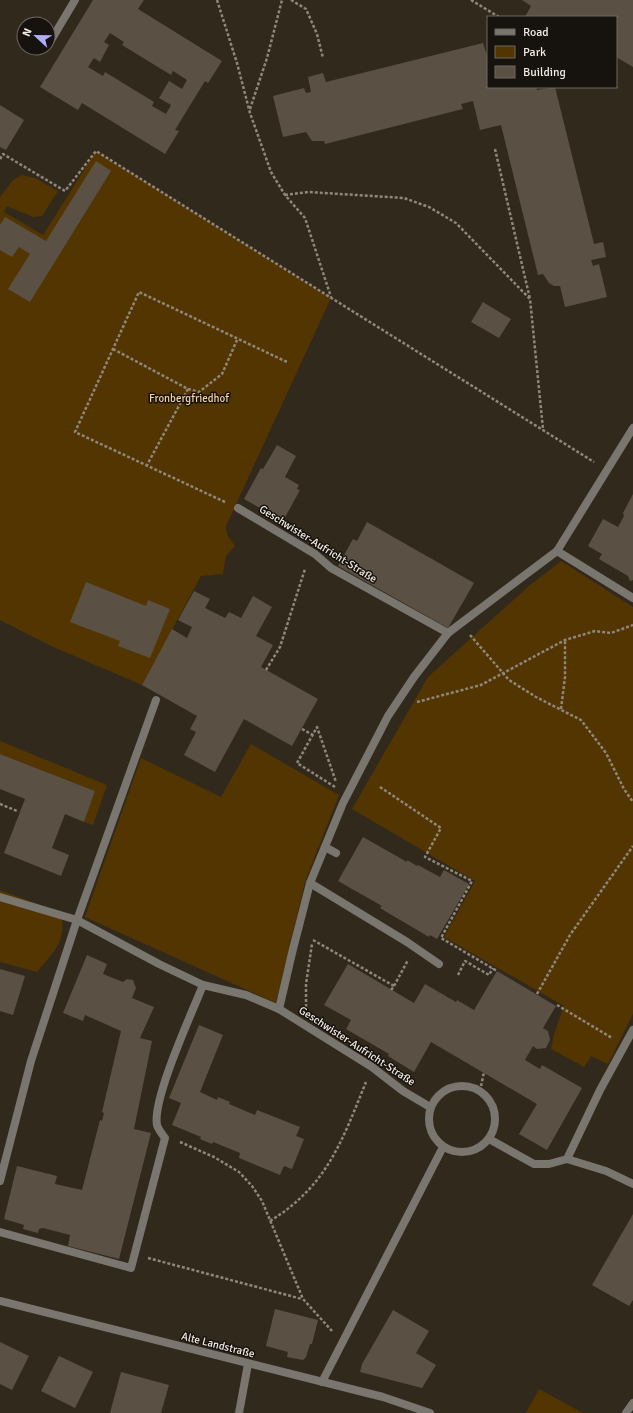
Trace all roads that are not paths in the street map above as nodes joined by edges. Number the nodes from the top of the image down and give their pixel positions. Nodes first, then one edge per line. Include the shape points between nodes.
1 (75, 0) edge
2 (56, 32) edge
3 (633, 428) edge
4 (238, 508) road end
5 (557, 550) junction
6 (633, 598) edge
7 (448, 632) junction
8 (156, 700) dead end
9 (325, 847) junction
10 (336, 853) dead end
11 (310, 883) junction
12 (0, 897) edge
13 (77, 920) junction
14 (439, 964) dead end
15 (203, 984) junction
16 (279, 1009) junction
17 (633, 1030) edge
18 (430, 1107) junction
19 (489, 1139) junction
20 (443, 1147) junction
21 (567, 1159) junction
22 (0, 1181) edge
23 (633, 1184) edge
24 (0, 1232) edge
25 (0, 1301) edge
26 (248, 1364) junction
27 (322, 1382) junction
28 (633, 1404) edge
29 (239, 1413) edge
30 (430, 1413) edge
31 (626, 1413) edge

1 - 2 street
3 - 5 street
4 - 7 street, Geschwister-Aufricht-Straße via 315,554 331,568
5 - 6 street
5 - 7 street
7 - 9 street via 394,708 345,799
8 - 13 street
9 - 10 street
9 - 11 street
11 - 14 street
11 - 16 street
12 - 13 street, Geschwister-Aufricht-Straße
13 - 15 street, Geschwister-Aufricht-Straße via 159,964
13 - 22 street via 31,1061
15 - 16 street, Geschwister-Aufricht-Straße via 246,995
15 - 24 street via 162,1088 157,1108 157,1126 165,1138 130,1268
16 - 18 street, Geschwister-Aufricht-Straße
17 - 21 street
18 - 19 street via 451,1087 466,1086 480,1091 494,1107 496,1118
18 - 20 street via 430,1129 435,1140
19 - 20 street via 477,1149 463,1153 452,1152
19 - 21 street via 534,1164 549,1164
20 - 27 street
21 - 23 street via 606,1171
25 - 26 street, Alte Landstraße
26 - 27 street, Alte Landstraße
26 - 29 street
27 - 30 street, Alte Landstraße via 382,1397
28 - 31 street

